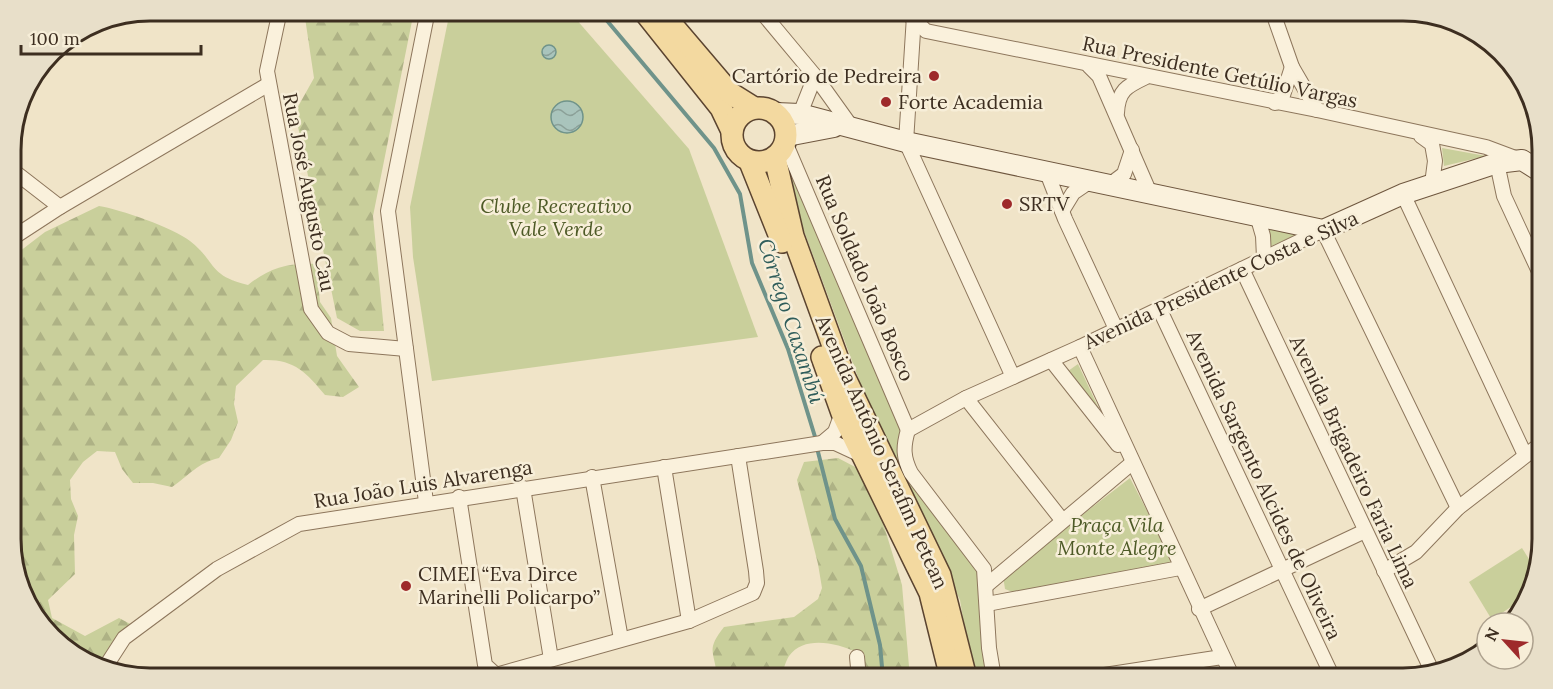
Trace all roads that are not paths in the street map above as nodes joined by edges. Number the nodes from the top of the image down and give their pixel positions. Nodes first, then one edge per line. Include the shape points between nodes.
1 (278, 21) edge
2 (426, 21) edge
3 (652, 21) edge
4 (669, 21) edge
5 (681, 21) edge
6 (769, 21) edge
7 (914, 21) edge
8 (918, 21) edge
9 (1275, 21) edge
10 (1277, 21) edge
11 (1277, 26) junction
12 (1089, 66) junction
13 (1292, 67) junction
14 (815, 76) junction
15 (1146, 77) junction
16 (270, 84) junction
17 (1275, 103) junction
18 (764, 110) junction
19 (1317, 110) junction
20 (800, 114) junction
21 (1117, 115) junction
22 (847, 127) junction
23 (732, 131) junction
24 (1416, 133) junction
25 (906, 142) junction
26 (782, 145) junction
27 (1132, 150) junction
28 (1522, 160) junction
29 (750, 162) junction
30 (1497, 163) junction
31 (1532, 166) edge
32 (1046, 170) junction
33 (21, 177) edge
34 (1102, 181) junction
35 (1432, 184) junction
36 (1149, 191) junction
37 (1403, 195) junction
38 (60, 207) junction
39 (1062, 211) junction
40 (1257, 215) junction
41 (1323, 230) junction
42 (21, 232) edge
43 (1532, 256) edge
44 (1264, 258) junction
45 (1242, 269) junction
46 (1159, 308) junction
47 (1116, 329) junction
48 (1080, 347) junction
49 (406, 349) junction
50 (1051, 360) junction
51 (1013, 377) junction
52 (966, 398) junction
53 (842, 413) junction
54 (908, 430) junction
55 (820, 443) junction
56 (1532, 450) edge
57 (1525, 455) junction
58 (738, 456) junction
59 (864, 457) junction
60 (1132, 463) junction
61 (664, 467) junction
62 (592, 477) junction
63 (523, 488) junction
64 (459, 497) junction
65 (426, 502) junction
66 (1458, 508) junction
67 (1062, 520) junction
68 (1365, 531) junction
69 (1180, 568) junction
70 (1282, 571) junction
71 (1384, 571) junction
72 (987, 585) junction
73 (987, 604) junction
74 (1199, 609) junction
75 (689, 621) junction
76 (621, 639) junction
77 (857, 657) dead end
78 (1222, 657) junction
79 (551, 658) junction
80 (109, 661) edge
81 (1429, 666) edge
82 (489, 668) edge
83 (519, 668) edge
84 (858, 668) edge
85 (949, 668) edge
86 (963, 668) edge
87 (992, 668) edge
88 (1150, 668) edge
89 (1228, 668) edge
90 (1328, 668) edge

1 - 16 street, Rua José Augusto Cau via 267,71
2 - 49 street via 388,211
3 - 23 main road via 721,108
4 - 18 main road via 730,93
5 - 18 main road via 735,84
6 - 14 street
7 - 25 street
8 - 12 street, Rua Presidente Getúlio Vargas via 926,31
9 - 11 street
10 - 11 street
11 - 13 street
12 - 15 street, Rua Presidente Getúlio Vargas
12 - 21 street via 1099,76
13 - 17 street
13 - 19 street
14 - 20 street
14 - 22 street
15 - 17 street, Rua Presidente Getúlio Vargas
15 - 21 street via 1124,87
16 - 38 street
16 - 49 street, Rua José Augusto Cau via 311,309 328,333 349,344
17 - 19 street, Rua Presidente Getúlio Vargas
18 - 20 main road
18 - 23 main road via 739,116
18 - 26 main road via 786,127
19 - 24 street, Rua Presidente Getúlio Vargas
20 - 22 main road
21 - 27 street
22 - 25 main road
22 - 26 main road
23 - 29 main road via 734,147
24 - 28 street, Rua Presidente Getúlio Vargas via 1486,147
24 - 35 street via 1432,144
25 - 32 main road
25 - 51 street
26 - 29 main road via 761,163
26 - 54 street, Rua Soldado João Bosco
26 - 86 main road, Avenida Antônio Serafim Petean via 793,236 844,376 940,575
27 - 34 street via 1124,174
27 - 36 street
28 - 30 main road, Avenida Presidente Costa e Silva
28 - 31 main road
29 - 53 main road, Avenida Antônio Serafim Petean
30 - 35 main road, Avenida Presidente Costa e Silva
30 - 43 street via 1504,196
32 - 34 main road
32 - 39 street
33 - 38 street
34 - 36 main road
34 - 39 street via 1073,193
35 - 37 main road, Avenida Presidente Costa e Silva
36 - 40 main road
37 - 41 main road, Avenida Presidente Costa e Silva
37 - 57 street
38 - 42 street
39 - 47 street
40 - 41 main road
40 - 44 street
41 - 44 street, Avenida Presidente Costa e Silva
41 - 66 street
44 - 45 street, Avenida Presidente Costa e Silva
45 - 46 street, Avenida Presidente Costa e Silva
45 - 68 street, Avenida Brigadeiro Faria Lima
46 - 47 street, Avenida Presidente Costa e Silva
46 - 70 street, Avenida Sargento Alcides de Oliveira
47 - 48 street, Avenida Presidente Costa e Silva
48 - 50 street, Avenida Presidente Costa e Silva
48 - 60 street
49 - 65 street
50 - 51 street, Avenida Presidente Costa e Silva
50 - 60 street
51 - 52 street, Avenida Presidente Costa e Silva
52 - 54 street, Avenida Presidente Costa e Silva
52 - 67 street
53 - 55 street via 836,432
53 - 59 main road, Avenida Antônio Serafim Petean
54 - 72 street via 903,446 911,473 984,569
55 - 58 street, Rua João Luis Alvarenga
55 - 59 street via 835,443
56 - 57 street
57 - 66 street
58 - 61 street, Rua João Luis Alvarenga
58 - 75 street via 757,583 753,593
59 - 85 main road, Avenida Antônio Serafim Petean via 930,593
60 - 67 street
60 - 69 street
61 - 62 street, Rua João Luis Alvarenga
61 - 75 street
62 - 63 street, Rua João Luis Alvarenga
62 - 76 street
63 - 64 street, Rua João Luis Alvarenga
63 - 79 street
64 - 65 street, Rua João Luis Alvarenga
64 - 82 street
65 - 80 street, Rua João Luis Alvarenga via 299,524 217,569 124,638
66 - 71 street via 1416,552
67 - 72 street
68 - 70 street
68 - 71 street, Avenida Brigadeiro Faria Lima
69 - 73 street
69 - 74 street
70 - 74 street
70 - 90 street, Avenida Sargento Alcides de Oliveira
71 - 81 street, Avenida Brigadeiro Faria Lima
72 - 73 street
73 - 87 street
74 - 78 street
75 - 76 street
76 - 79 street
77 - 84 street
78 - 88 street
78 - 89 street
79 - 83 street

